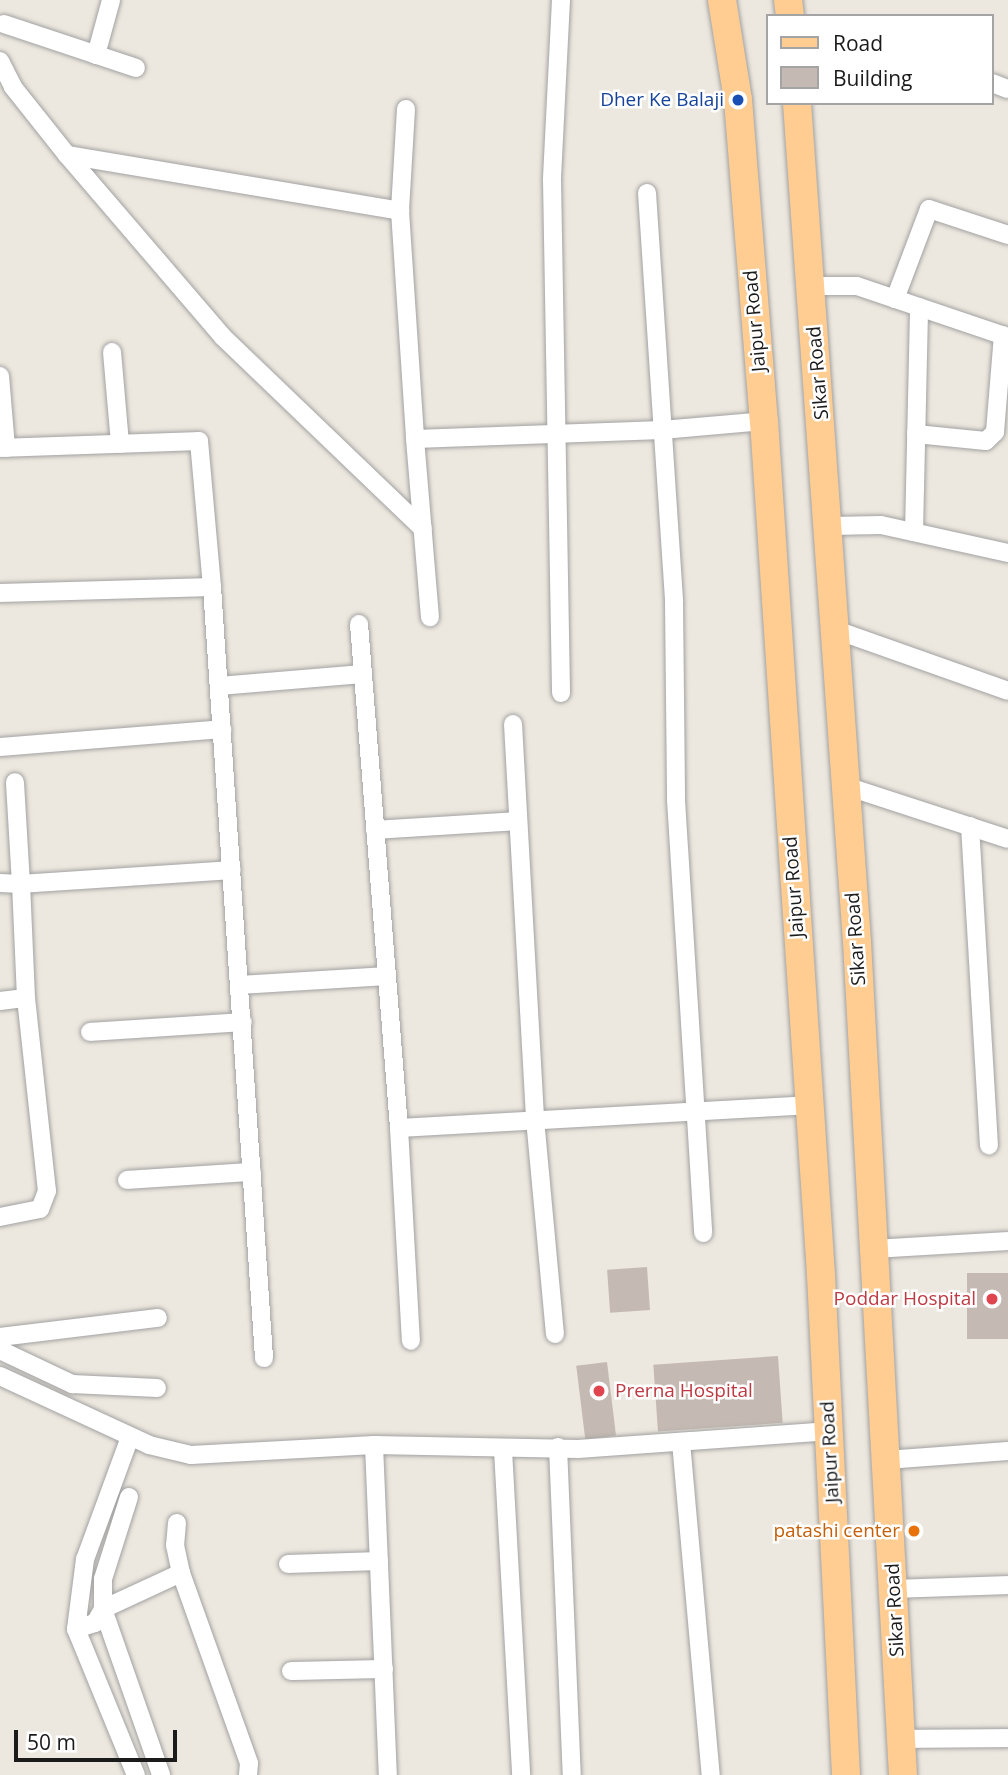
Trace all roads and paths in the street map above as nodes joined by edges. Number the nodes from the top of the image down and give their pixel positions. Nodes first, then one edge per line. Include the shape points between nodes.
1 (111, 0) edge
2 (561, 0) edge
3 (722, 0) edge
4 (2, 23) edge
5 (0, 42) edge
6 (96, 55) junction
7 (0, 61) edge
8 (136, 68) dead end
9 (797, 105) edge
10 (406, 109) dead end
11 (67, 155) junction
12 (647, 193) dead end
13 (400, 211) junction
14 (1008, 235) edge
15 (811, 286) junction
16 (895, 299) junction
17 (919, 307) junction
18 (1005, 336) edge
19 (112, 352) dead end
20 (0, 376) edge
21 (764, 421) junction
22 (662, 430) junction
23 (916, 434) junction
24 (559, 435) junction
25 (415, 439) junction
26 (120, 444) junction
27 (3, 448) edge
28 (830, 526) junction
29 (422, 529) junction
30 (914, 532) junction
31 (1008, 553) edge
32 (212, 587) junction
33 (0, 593) edge
34 (430, 617) dead end
35 (359, 624) dead end
36 (836, 630) junction
37 (363, 674) junction
38 (219, 686) junction
39 (1008, 691) edge
40 (561, 693) dead end
41 (513, 724) dead end
42 (222, 729) junction
43 (0, 747) edge
44 (15, 782) dead end
45 (846, 786) junction
46 (518, 821) junction
47 (970, 826) junction
48 (375, 830) junction
49 (1008, 839) edge
50 (232, 870) junction
51 (0, 883) edge
52 (21, 884) junction
53 (387, 976) junction
54 (240, 985) junction
55 (26, 998) junction
56 (0, 1001) edge
57 (243, 1022) junction
58 (90, 1032) dead end
59 (807, 1105) junction
60 (697, 1110) junction
61 (535, 1119) junction
62 (399, 1128) junction
63 (989, 1145) dead end
64 (252, 1172) junction
65 (127, 1181) dead end
66 (0, 1217) edge
67 (703, 1233) dead end
68 (1008, 1241) edge
69 (874, 1249) junction
70 (158, 1318) dead end
71 (555, 1335) dead end
72 (0, 1337) edge
73 (411, 1341) dead end
74 (0, 1350) edge
75 (264, 1358) dead end
76 (0, 1376) edge
77 (157, 1388) dead end
78 (830, 1431) junction
79 (130, 1437) junction
80 (681, 1442) junction
81 (374, 1445) junction
82 (558, 1447) junction
83 (503, 1450) junction
84 (1008, 1451) edge
85 (886, 1460) junction
86 (129, 1497) dead end
87 (177, 1522) dead end
88 (379, 1561) junction
89 (288, 1563) dead end
90 (181, 1573) junction
91 (1008, 1585) edge
92 (894, 1589) junction
93 (103, 1609) junction
94 (76, 1629) junction
95 (384, 1669) junction
96 (291, 1671) dead end
97 (1008, 1738) edge
98 (901, 1739) junction
99 (136, 1775) edge
100 (161, 1775) edge
101 (248, 1775) edge
102 (388, 1775) edge
103 (521, 1775) edge
104 (572, 1775) edge
105 (711, 1775) edge
106 (845, 1775) edge
107 (903, 1775) edge

1 - 6 street
2 - 24 street via 552,180
3 - 21 main road, Jaipur Road via 738,100
4 - 5 street
4 - 6 street
6 - 8 street
7 - 11 street via 13,87
9 - 15 main road, Sikar Road
10 - 13 street
11 - 13 street
11 - 29 street via 223,337
12 - 22 street
13 - 25 street
14 - 16 street via 929,209
15 - 16 street via 857,286
15 - 28 main road, Sikar Road
16 - 17 street
17 - 18 street
17 - 23 street
18 - 23 street via 995,432 986,441
19 - 26 street
20 - 27 street
21 - 22 street
21 - 59 main road, Jaipur Road
22 - 24 street
22 - 60 street via 674,601 676,800
23 - 30 street
24 - 25 street
24 - 40 street
25 - 29 street
26 - 27 street
26 - 32 street via 199,441
28 - 30 street via 881,525
28 - 36 main road, Sikar Road
29 - 34 street
30 - 31 street
32 - 33 street
32 - 38 street
35 - 37 street
36 - 39 street
36 - 45 main road, Sikar Road
37 - 38 street
37 - 48 street
38 - 42 street
41 - 46 street
42 - 43 street
42 - 50 street
44 - 52 street
45 - 47 street
45 - 69 main road, Sikar Road
46 - 48 street
46 - 61 street
47 - 49 street
47 - 63 street
48 - 53 street
50 - 52 street
50 - 54 street
51 - 52 street
52 - 55 street
53 - 54 street
53 - 62 street
54 - 57 street
55 - 56 street
55 - 66 street via 47,1192 40,1209
57 - 58 street
57 - 64 street
59 - 60 street
59 - 78 main road, Jaipur Road
60 - 61 street
60 - 67 street
61 - 62 street
61 - 71 street
62 - 73 street
64 - 65 street
64 - 75 street
68 - 69 street
69 - 85 main road, Sikar Road
70 - 72 street
74 - 77 street via 72,1384
76 - 79 street
78 - 80 street
78 - 106 main road, Jaipur Road
79 - 81 street via 191,1455
79 - 94 street via 85,1559
80 - 82 street
80 - 105 street
81 - 83 street
81 - 88 street
82 - 83 street
82 - 104 street
83 - 103 street
84 - 85 street
85 - 92 main road, Sikar Road
86 - 93 street via 103,1579
87 - 90 street via 174,1545
88 - 89 street
88 - 95 street
90 - 93 street
90 - 101 street via 249,1763
91 - 92 street
92 - 98 main road, Sikar Road
93 - 94 street via 95,1623
93 - 100 street
94 - 99 street
95 - 96 street
95 - 102 street
97 - 98 street
98 - 107 main road, Sikar Road

